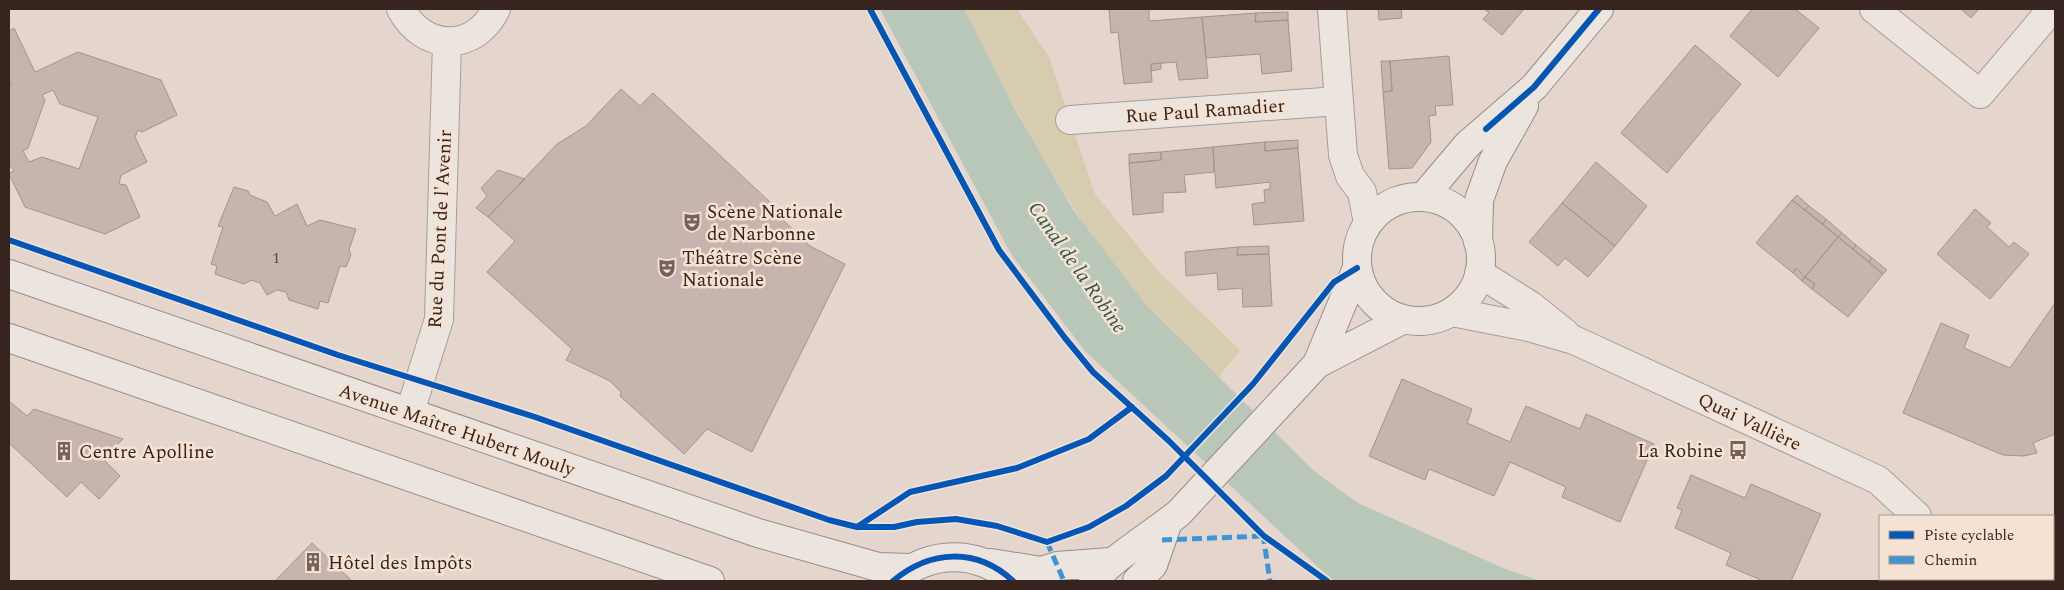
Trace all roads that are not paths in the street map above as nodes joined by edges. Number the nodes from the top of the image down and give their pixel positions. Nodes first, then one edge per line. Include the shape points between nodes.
1 (401, 9) edge
2 (496, 9) edge
3 (1332, 9) edge
4 (1599, 9) edge
5 (1874, 9) edge
6 (2052, 9) edge
7 (447, 42) junction
8 (1534, 87) junction
9 (1339, 101) junction
10 (1070, 120) dead end
11 (1423, 197) junction
12 (1368, 223) junction
13 (1478, 242) junction
14 (1357, 268) junction
15 (1479, 273) junction
16 (9, 274) edge
17 (1452, 312) junction
18 (1404, 319) junction
19 (9, 338) edge
20 (1574, 340) junction
21 (1317, 364) junction
22 (410, 412) junction
23 (1916, 515) edge
24 (1168, 522) junction
25 (983, 562) junction
26 (1101, 572) edge
27 (901, 575) edge
28 (710, 581) edge
29 (1013, 581) edge
30 (1137, 581) edge

1 - 7 main road via 418,32
2 - 7 main road via 479,32
3 - 9 main road
4 - 8 main road
5 - 6 main road via 1980,94
7 - 22 main road, Rue du Pont de l'Avenir via 438,319
8 - 11 main road via 1468,144
8 - 13 main road via 1490,169 1479,200
9 - 10 main road, Rue Paul Ramadier
9 - 12 main road via 1345,163 1362,192
11 - 12 main road via 1394,202 1375,214
11 - 13 main road via 1455,208 1469,224
12 - 14 main road via 1358,244
13 - 15 main road via 1481,257
14 - 18 main road via 1370,298 1391,315
14 - 21 main road
15 - 17 main road via 1470,293
15 - 20 main road, Quai Vallière via 1530,305
16 - 22 main road, Avenue Maître Hubert Mouly
17 - 18 main road via 1431,320
17 - 20 main road, Quai Vallière via 1529,327
18 - 21 main road
19 - 28 main road
20 - 23 main road, Quai Vallière via 1878,480
21 - 24 main road
22 - 27 main road, Avenue Maître Hubert Mouly via 758,533
24 - 26 main road
24 - 30 main road via 1153,565
25 - 26 main road via 1036,571 1057,566
25 - 27 main road via 958,556 932,559
25 - 29 main road

